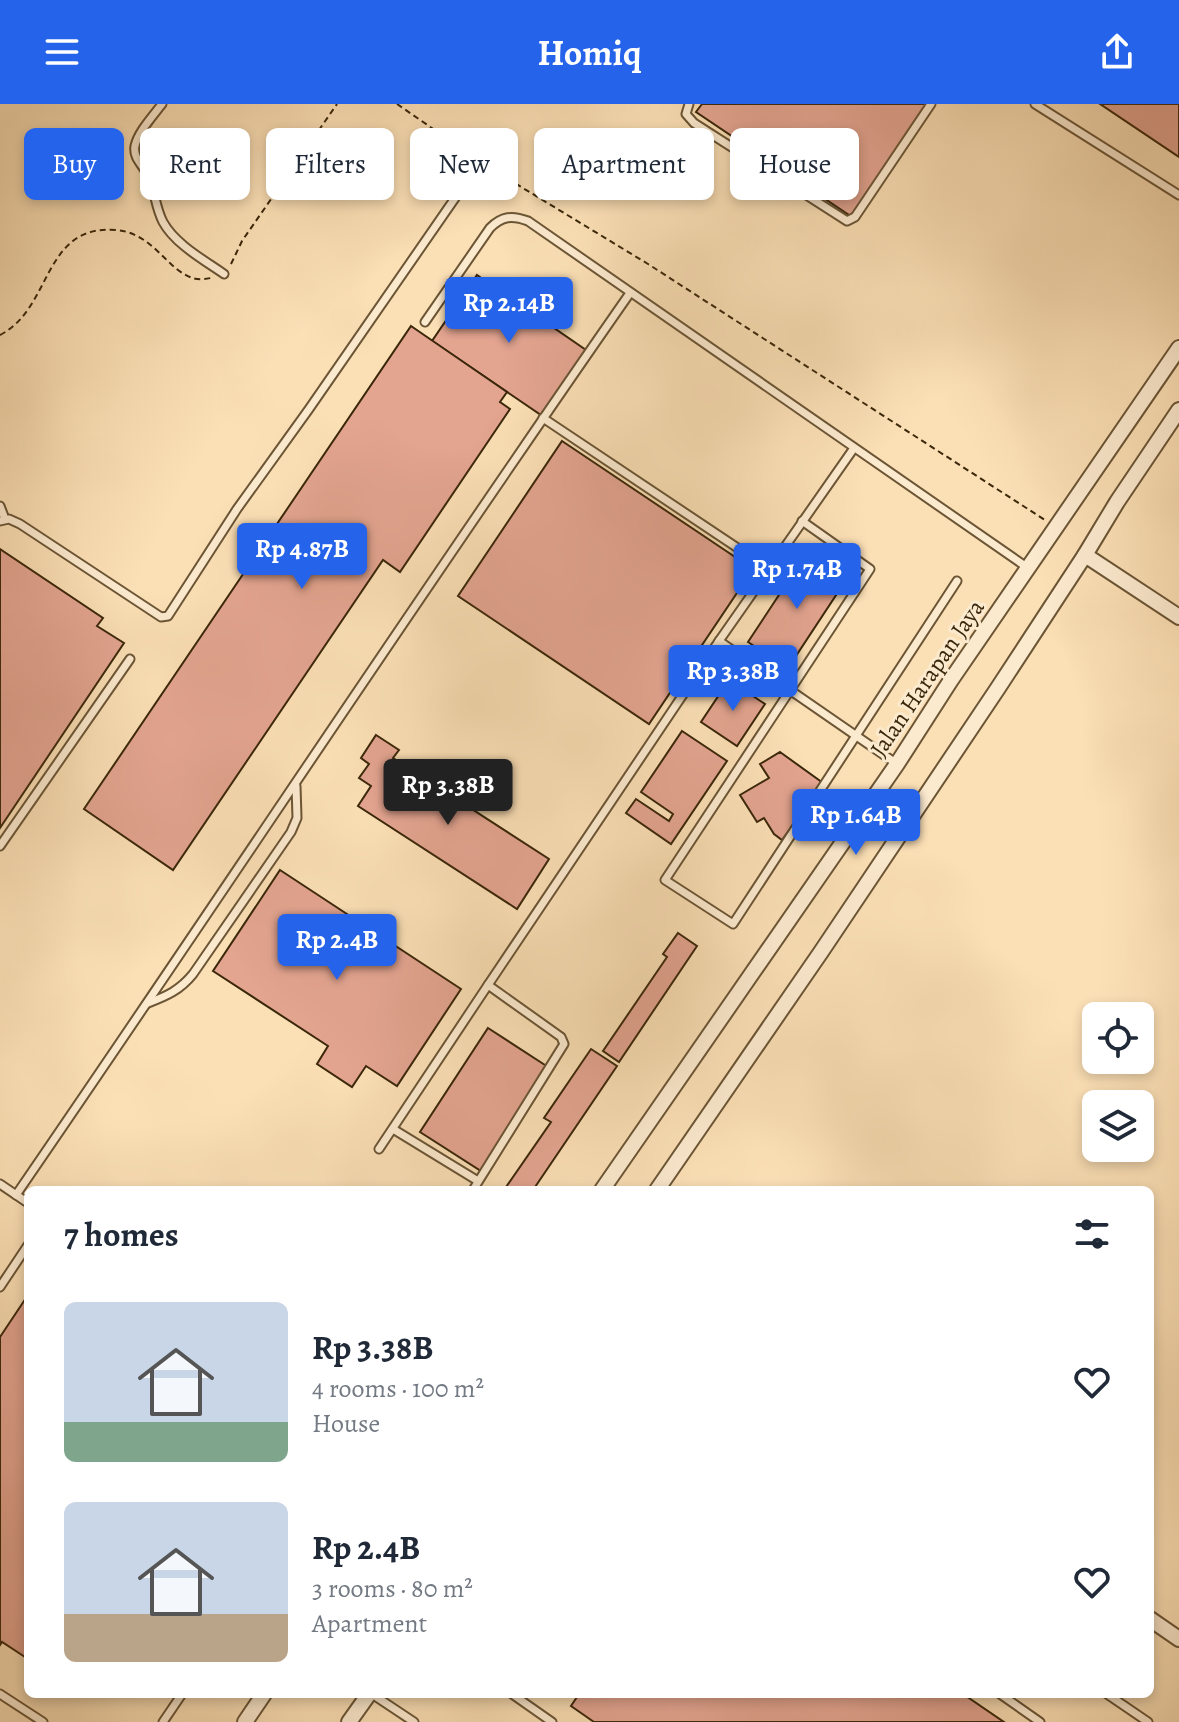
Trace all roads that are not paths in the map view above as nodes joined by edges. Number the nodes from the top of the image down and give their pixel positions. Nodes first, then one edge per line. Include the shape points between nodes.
1 (162, 104) edge
2 (689, 104) edge
3 (931, 104) edge
4 (1035, 104) edge
5 (1179, 195) edge
6 (454, 200) edge
7 (224, 274) road end
8 (630, 293) junction
9 (425, 322) dead end
10 (1179, 348) edge
11 (1179, 410) edge
12 (543, 418) junction
13 (854, 448) junction
14 (0, 506) edge
15 (3, 520) edge
16 (802, 521) junction
17 (1085, 555) junction
18 (1028, 568) junction
19 (769, 569) junction
20 (957, 581) dead end
21 (1179, 617) edge
22 (719, 641) junction
23 (130, 659) dead end
24 (790, 691) junction
25 (856, 734) junction
26 (897, 764) junction
27 (296, 784) junction
28 (0, 846) edge
29 (488, 985) junction
30 (148, 1003) junction
31 (393, 1129) junction
32 (379, 1149) dead end
33 (478, 1181) junction
34 (0, 1184) edge
35 (475, 1186) edge
36 (605, 1186) edge
37 (660, 1186) edge
38 (16, 1195) junction
39 (24, 1200) edge
40 (24, 1251) edge
41 (0, 1287) edge
42 (1154, 1622) edge
43 (1179, 1639) edge
44 (0, 1694) edge
45 (179, 1698) edge
46 (261, 1698) edge
47 (367, 1698) edge
48 (376, 1698) edge
49 (518, 1698) edge
50 (1006, 1698) edge
51 (1113, 1698) edge
52 (43, 1722) edge
53 (163, 1722) edge
54 (245, 1722) edge
55 (349, 1722) edge
56 (414, 1722) edge
57 (552, 1722) edge
58 (1040, 1722) edge
59 (1148, 1722) edge

1 - 7 lane via 139,136 136,159 154,190 163,224
2 - 3 lane via 686,114 694,123 847,221 855,217
4 - 5 lane
6 - 15 lane via 168,616 161,617 20,524
8 - 9 lane via 528,221 507,217 490,228
8 - 12 lane
8 - 13 lane
10 - 18 street, Jalan Harapan Jaya
11 - 17 street
12 - 19 lane
12 - 27 lane
13 - 16 lane
13 - 18 lane
14 - 15 lane
16 - 19 lane
16 - 24 lane via 870,569
17 - 21 street
17 - 37 street
18 - 26 street, Jalan Harapan Jaya
19 - 22 lane
20 - 25 lane
22 - 24 lane
22 - 29 lane
23 - 28 lane
24 - 25 lane
24 - 25 lane via 665,880 733,924
25 - 26 lane
26 - 36 street, Jalan Harapan Jaya
27 - 30 lane
27 - 30 lane via 297,818 291,832 183,986
29 - 31 lane
29 - 33 lane via 564,1044
30 - 38 lane
31 - 32 lane
31 - 33 lane
33 - 35 lane
34 - 38 lane
38 - 39 lane
40 - 41 lane
42 - 43 street
44 - 52 lane
45 - 53 lane
46 - 54 street
47 - 55 street
48 - 56 lane
49 - 57 lane
50 - 58 lane
51 - 59 lane

